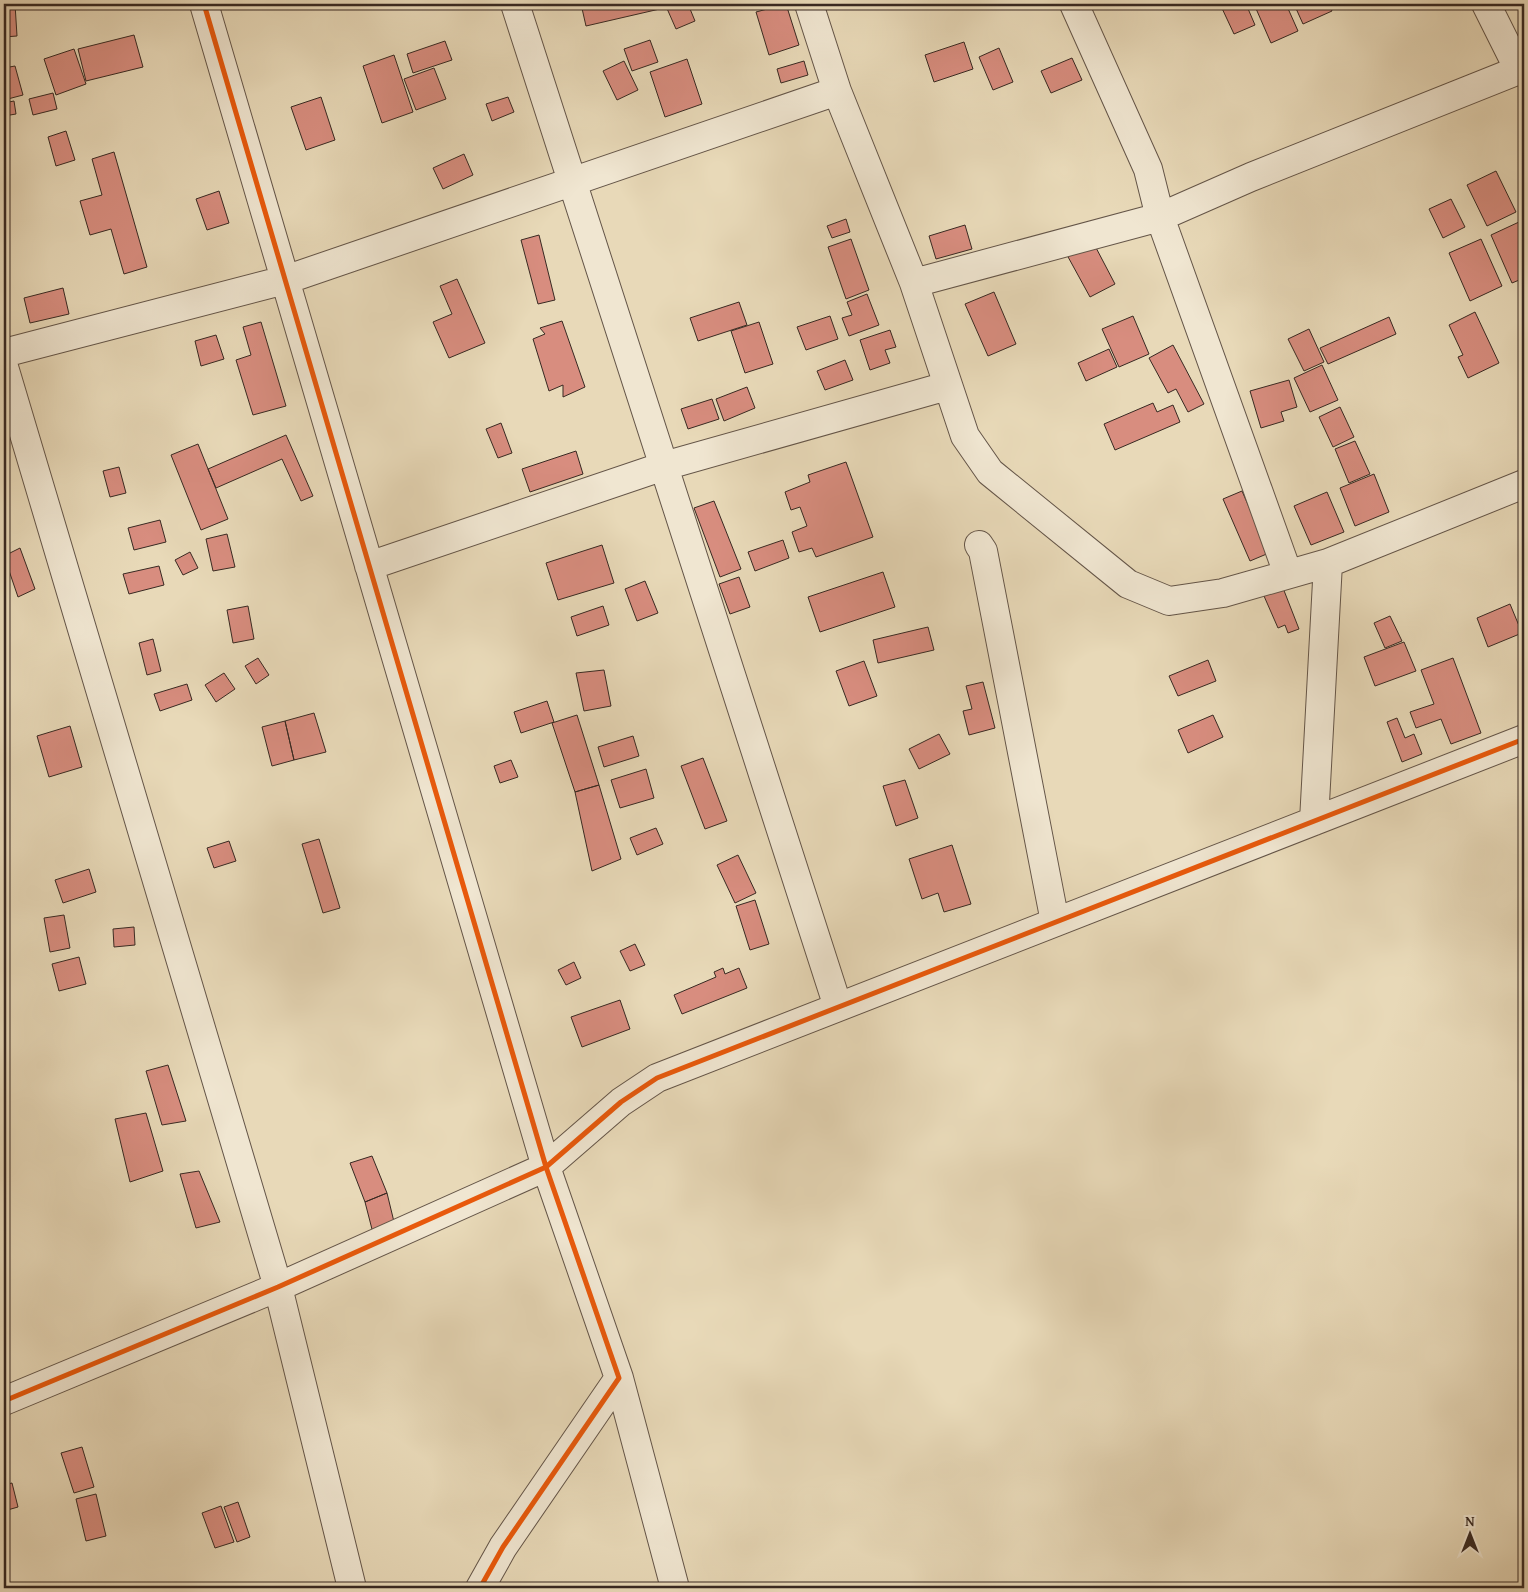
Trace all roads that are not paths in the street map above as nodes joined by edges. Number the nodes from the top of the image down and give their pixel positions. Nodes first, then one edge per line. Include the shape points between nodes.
1 (204, 4) edge
2 (515, 4) edge
3 (809, 4) edge
4 (1074, 4) edge
5 (1486, 4) edge
6 (1522, 69) edge
7 (837, 91) junction
8 (573, 182) junction
9 (1160, 216) junction
10 (285, 280) junction
11 (914, 283) junction
12 (4, 353) edge
13 (4, 367) edge
14 (947, 386) junction
15 (664, 466) junction
16 (1524, 484) edge
17 (979, 545) dead end
18 (1328, 563) junction
19 (369, 566) junction
20 (1288, 574) junction
21 (1524, 739) edge
22 (1314, 821) junction
23 (1056, 922) junction
24 (838, 1007) junction
25 (546, 1167) junction
26 (278, 1287) junction
27 (618, 1378) junction
28 (4, 1401) edge
29 (352, 1588) edge
30 (480, 1588) edge
31 (675, 1588) edge

1 - 10 street
2 - 8 street
3 - 7 street
4 - 9 street via 1148,169
5 - 6 street
6 - 9 street
7 - 8 street
7 - 11 street
8 - 10 street
8 - 15 street
9 - 11 street
9 - 20 street
10 - 12 street
10 - 19 street
11 - 14 street
13 - 26 street
14 - 15 street
14 - 20 street via 966,436 990,472 1128,584 1169,601 1223,593
15 - 19 street
15 - 24 street
16 - 18 street
17 - 23 street via 983,551
18 - 20 street
18 - 22 street
19 - 25 street
21 - 22 street
22 - 23 street
23 - 24 street
24 - 25 street via 657,1078 621,1102
25 - 26 street
25 - 27 street
26 - 28 street
26 - 29 street
27 - 30 street via 503,1547
27 - 31 street

